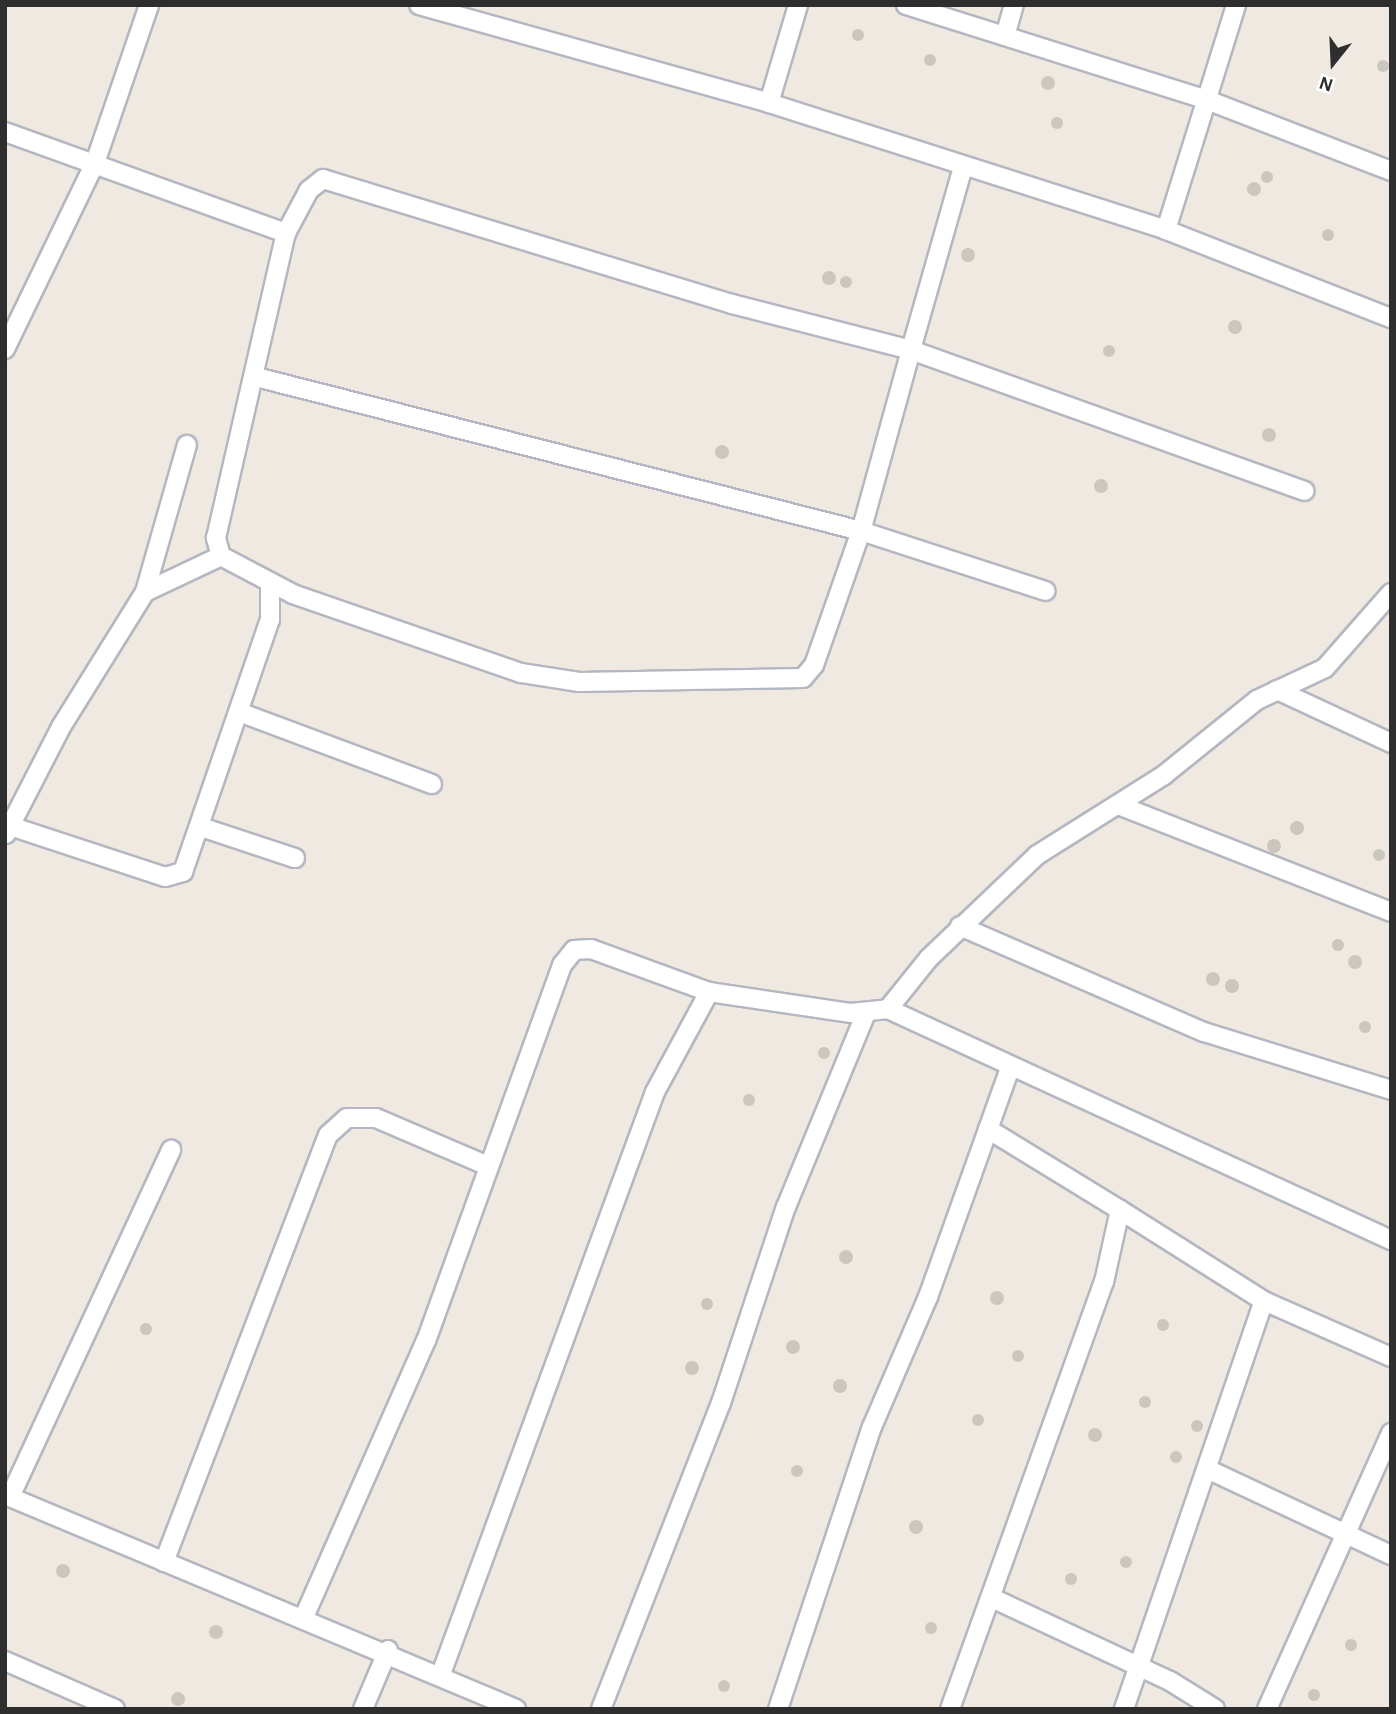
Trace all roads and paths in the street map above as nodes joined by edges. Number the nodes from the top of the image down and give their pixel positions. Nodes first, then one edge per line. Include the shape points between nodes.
1 (149, 5) edge
2 (419, 5) edge
3 (798, 5) edge
4 (906, 5) edge
5 (1014, 5) edge
6 (1236, 5) edge
7 (1005, 36) junction
8 (1207, 100) junction
9 (769, 103) junction
10 (5, 132) edge
11 (95, 163) junction
12 (962, 167) junction
13 (1391, 171) edge
14 (1166, 230) junction
15 (286, 233) junction
16 (1391, 318) edge
17 (5, 349) edge
18 (911, 350) junction
19 (256, 377) junction
20 (187, 445) dead end
21 (1305, 491) dead end
22 (861, 531) junction
23 (221, 556) junction
24 (270, 583) junction
25 (1046, 591) dead end
26 (145, 592) junction
27 (1391, 593) edge
28 (1277, 690) junction
29 (239, 712) junction
30 (1391, 743) edge
31 (432, 784) dead end
32 (1118, 805) junction
33 (201, 827) junction
34 (8, 831) edge
35 (295, 858) dead end
36 (1391, 912) edge
37 (960, 926) junction
38 (709, 992) junction
39 (888, 1009) junction
40 (866, 1013) junction
41 (1010, 1068) junction
42 (1391, 1090) edge
43 (988, 1129) junction
44 (171, 1150) dead end
45 (488, 1167) junction
46 (1120, 1210) junction
47 (1391, 1240) edge
48 (1264, 1301) junction
49 (1391, 1357) edge
50 (1391, 1433) edge
51 (1207, 1469) junction
52 (8, 1496) edge
53 (1349, 1536) junction
54 (1391, 1555) edge
55 (164, 1562) junction
56 (992, 1598) junction
57 (304, 1617) junction
58 (388, 1650) junction
59 (5, 1661) edge
60 (1140, 1667) junction
61 (441, 1674) junction
62 (116, 1709) edge
63 (363, 1709) edge
64 (516, 1709) edge
65 (601, 1709) edge
66 (778, 1709) edge
67 (950, 1709) edge
68 (1124, 1709) edge
69 (1215, 1709) edge
70 (1267, 1709) edge

1 - 11 street
2 - 9 street
3 - 9 street
4 - 7 street
5 - 7 street
6 - 8 street
7 - 8 street
8 - 13 street
8 - 14 street
9 - 12 street
10 - 11 street
11 - 15 street
11 - 17 street
12 - 14 street
12 - 18 street
14 - 16 street
15 - 18 street via 309,190 323,179 339,179 732,304
15 - 19 street
18 - 21 street
18 - 22 street
19 - 22 street
19 - 23 street via 216,538
20 - 26 street
22 - 24 street via 814,665 795,680 545,678
22 - 25 street
23 - 24 street
23 - 26 street
24 - 29 street via 272,612
26 - 34 street via 61,727
27 - 28 street via 1325,668
28 - 30 street
28 - 32 street
29 - 31 street
29 - 33 street
32 - 36 street
32 - 37 street via 1037,855
33 - 34 street via 188,864 173,877
33 - 35 street
37 - 39 street
37 - 42 street via 1204,1032
38 - 40 street
38 - 45 street via 591,948 574,950 562,965
38 - 61 street via 655,1092
39 - 40 street
39 - 41 street
40 - 65 street via 786,1207 721,1403
41 - 43 street
41 - 47 street
43 - 46 street
43 - 66 street via 928,1297 872,1427
44 - 52 street
45 - 55 street via 376,1118 347,1118 328,1135
45 - 57 street via 397,1414
46 - 48 street
46 - 56 street via 1104,1282
48 - 49 street
48 - 51 street
50 - 53 street
51 - 53 street
51 - 60 street
52 - 55 street
53 - 54 street
53 - 70 street
55 - 57 street
56 - 60 street
56 - 67 street
57 - 58 street
58 - 61 street
58 - 63 street
59 - 62 street
60 - 68 street
60 - 69 street
61 - 64 street

